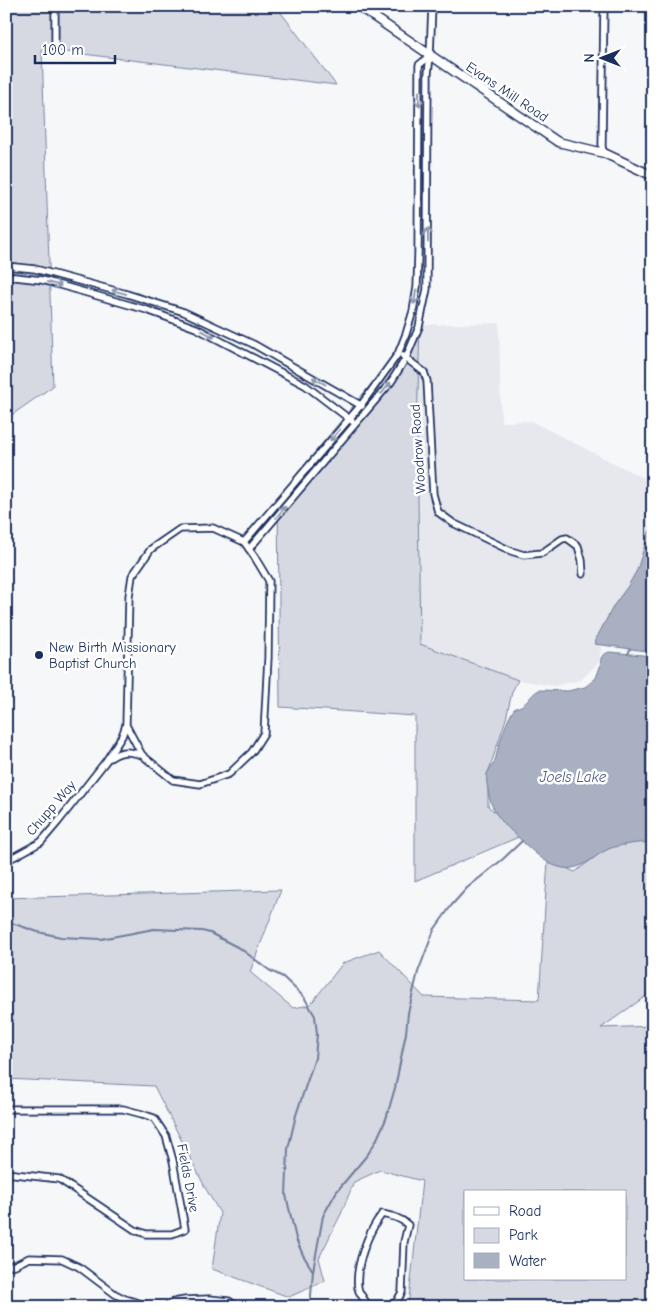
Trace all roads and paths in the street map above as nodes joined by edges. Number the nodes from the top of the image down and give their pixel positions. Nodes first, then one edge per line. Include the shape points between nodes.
1 (55, 6) edge
2 (358, 6) edge
3 (432, 6) edge
4 (604, 6) edge
5 (55, 47) dead end
6 (430, 56) junction
7 (604, 153) junction
8 (653, 176) edge
9 (6, 266) edge
10 (6, 276) edge
11 (398, 354) junction
12 (406, 358) junction
13 (361, 405) junction
14 (368, 410) junction
15 (349, 418) junction
16 (355, 424) junction
17 (244, 542) junction
18 (249, 549) junction
19 (583, 574) dead end
20 (126, 724) junction
21 (142, 755) junction
22 (106, 761) junction
23 (6, 861) edge
24 (6, 1109) edge
25 (6, 1173) edge
26 (6, 1266) edge
27 (368, 1306) edge
28 (152, 1307) edge
29 (166, 1307) edge
30 (238, 1307) edge

1 - 5 street
2 - 6 main road, Evans Mill Road
3 - 6 street
4 - 7 street
6 - 7 main road, Evans Mill Road via 558,142
6 -> 11 street via 419,65 417,287 413,311
12 -> 6 street via 419,327 427,289
7 - 8 main road, Evans Mill Road
13 -> 9 street via 254,344 184,312 43,271
10 -> 15 street via 42,280 147,310 196,328 305,385
11 - 12 street, Woodrow Road
11 - 13 street
14 -> 12 street
12 - 19 street, Woodrow Road via 424,372 427,381 432,494 438,512 453,523 524,555 542,553 567,538 578,546
13 - 14 street
13 - 15 street
14 - 16 street
15 - 16 street
15 -> 17 street
18 -> 16 street
17 - 18 street
17 - 20 street via 213,528 180,529 151,549 132,576
18 - 21 street via 268,581 264,734 252,752 229,774 200,784 173,780
20 - 21 street
20 - 22 street, Chupp Way
21 - 22 street via 129,751 117,753
22 - 23 street, Chupp Way via 41,842
24 - 25 street, Fields Drive via 123,1109 154,1118 166,1136 173,1161 185,1229 172,1234 146,1234 135,1230 59,1178
26 - 28 street via 29,1258 62,1259 79,1267 115,1294
27 - 27 street via 392,1305 402,1292 408,1225 393,1216 382,1214 359,1262 358,1290
29 - 30 street via 173,1302 201,1299 229,1301

